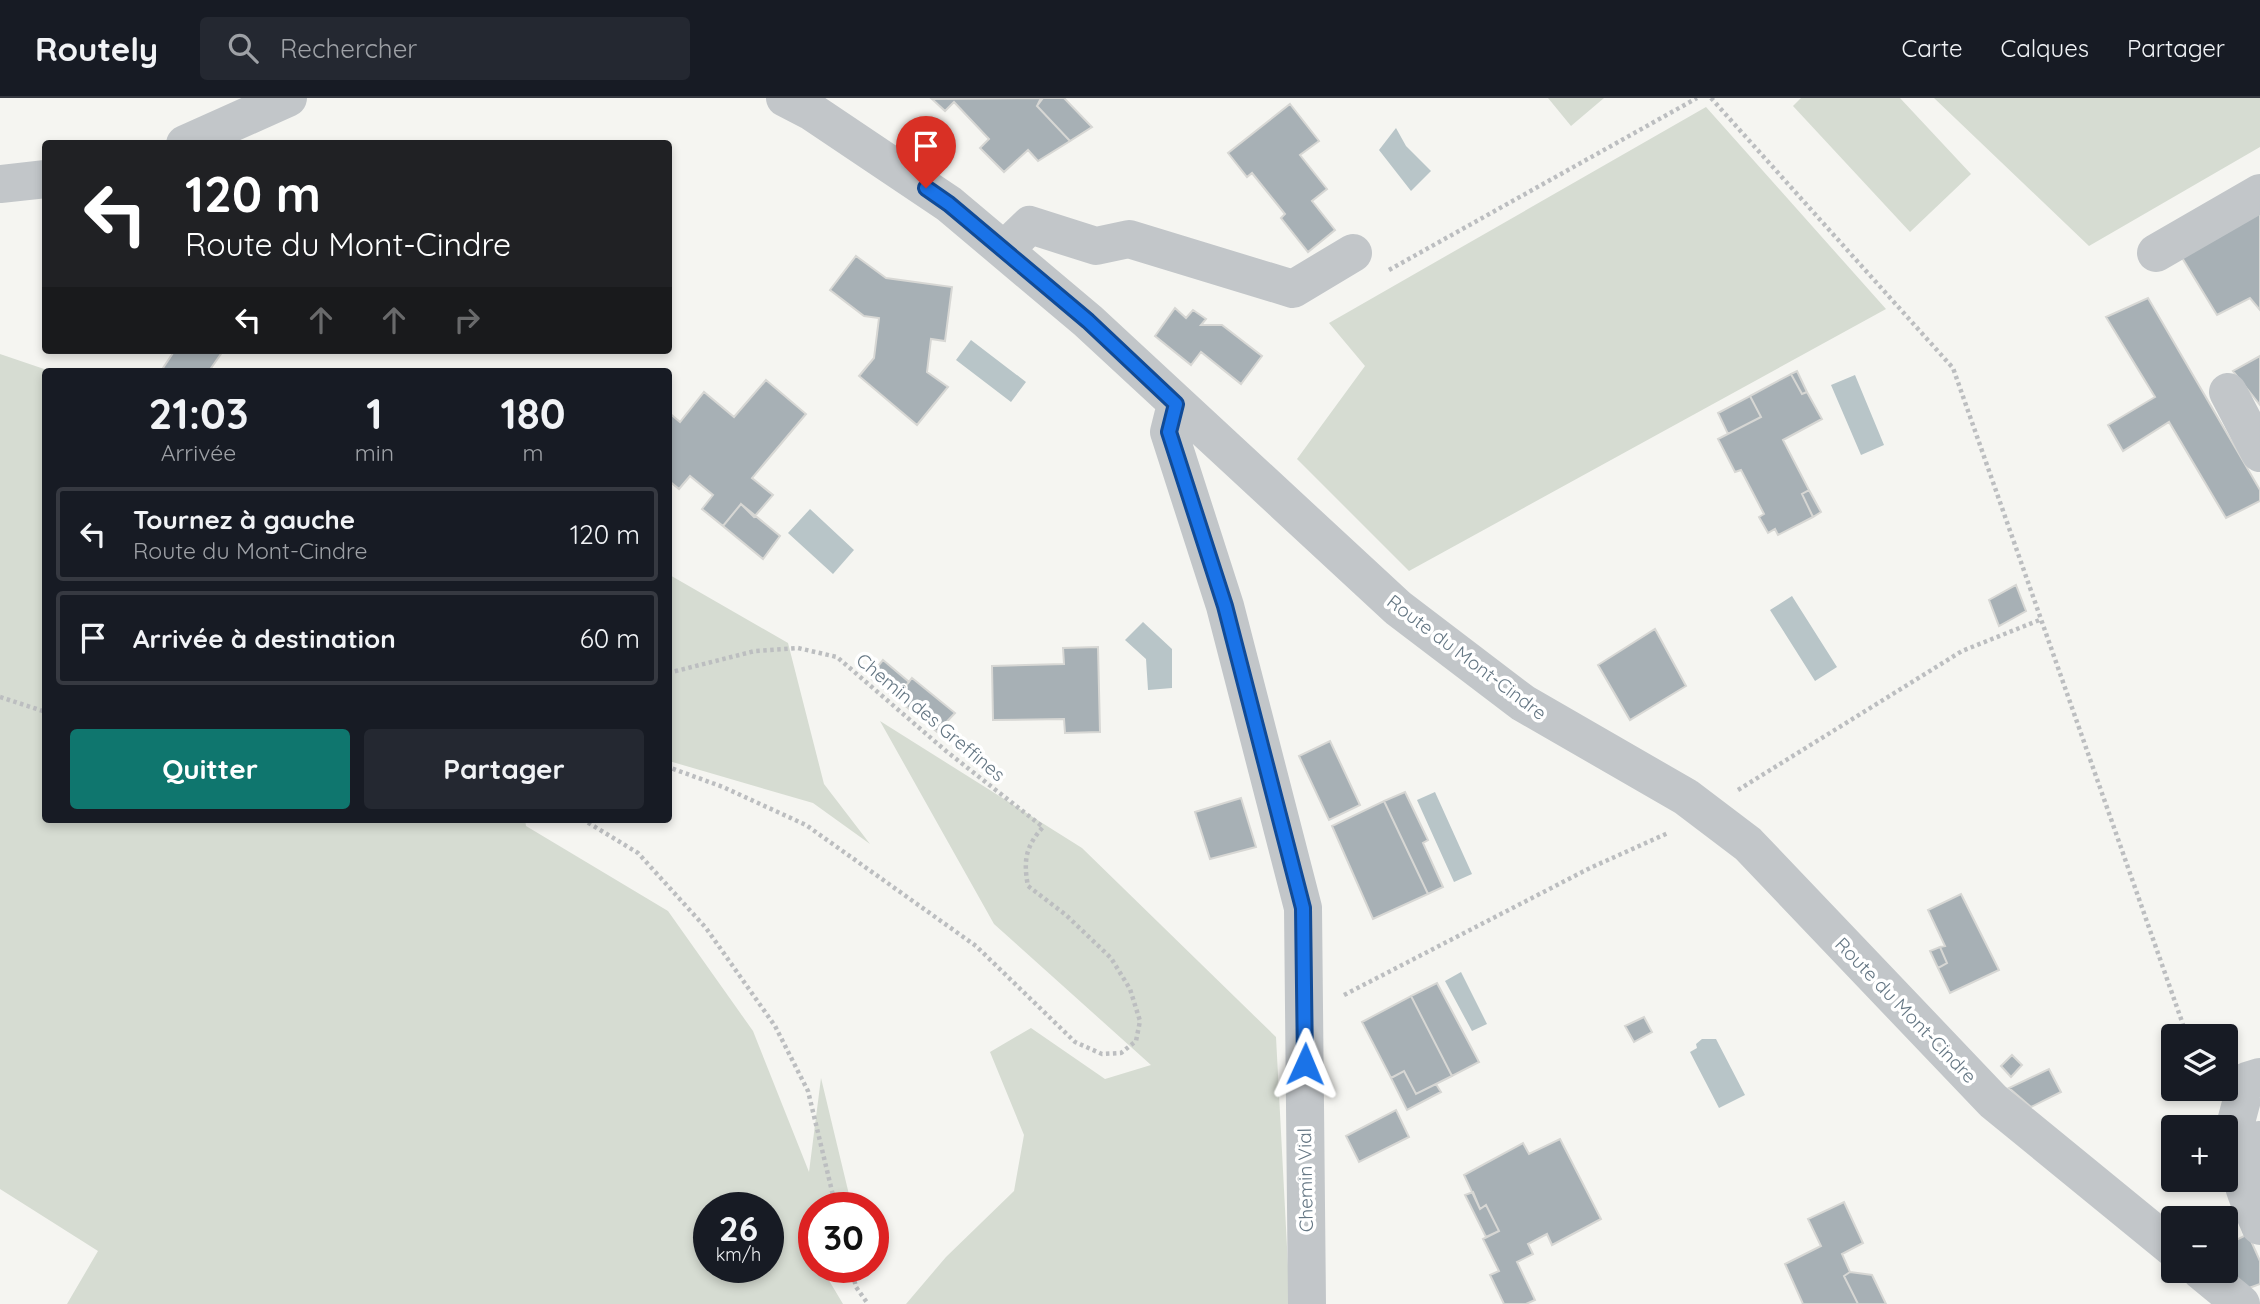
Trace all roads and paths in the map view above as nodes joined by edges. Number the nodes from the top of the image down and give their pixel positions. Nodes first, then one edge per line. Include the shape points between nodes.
1 (288, 98) edge
2 (785, 98) edge
3 (1697, 98) edge
4 (1711, 98) edge
5 (194, 140) edge
6 (42, 179) edge
7 (0, 184) edge
8 (2260, 193) edge
9 (1004, 250) junction
10 (2156, 253) dead end
11 (1368, 263) joint
12 (2228, 393) dead end
13 (1176, 404) junction
14 (2260, 453) edge
15 (672, 672) edge
16 (0, 697) edge
17 (42, 711) edge
18 (672, 768) edge
19 (589, 823) edge
20 (2183, 1024) edge
21 (2260, 1077) edge
22 (2252, 1147) edge
23 (832, 1192) edge
24 (2260, 1226) edge
25 (2161, 1237) edge
26 (855, 1283) edge
27 (2216, 1283) edge
28 (868, 1304) edge
29 (1307, 1304) edge
30 (2241, 1304) edge

1 - 5 street
2 - 9 street, Route du Mont-Cindre via 949,204
3 - 11 path
4 - 20 path via 1953,368
6 - 7 street
8 - 10 street
9 - 11 street via 1030,225 1096,246 1129,239 1293,289
9 - 13 street, Route du Mont-Cindre
12 - 14 street
13 - 25 street, Route du Mont-Cindre via 1398,608 1522,703 1686,797 1748,844 1993,1101
13 - 29 street, Chemin Vial via 1169,432 1225,606 1303,908
15 - 18 path, Chemin des Greffines via 755,651 798,648 837,657 1043,827 1030,843 1024,864 1028,886 1111,958 1130,989 1140,1021 1136,1041 1121,1053 1102,1054 1075,1042 976,946 806,825
16 - 17 path
19 - 23 path via 638,853 706,928 775,1026 808,1091
21 - 22 street via 2247,1081 2236,1122
22 - 24 street via 2240,1167 2241,1182
26 - 28 path
27 - 30 street

